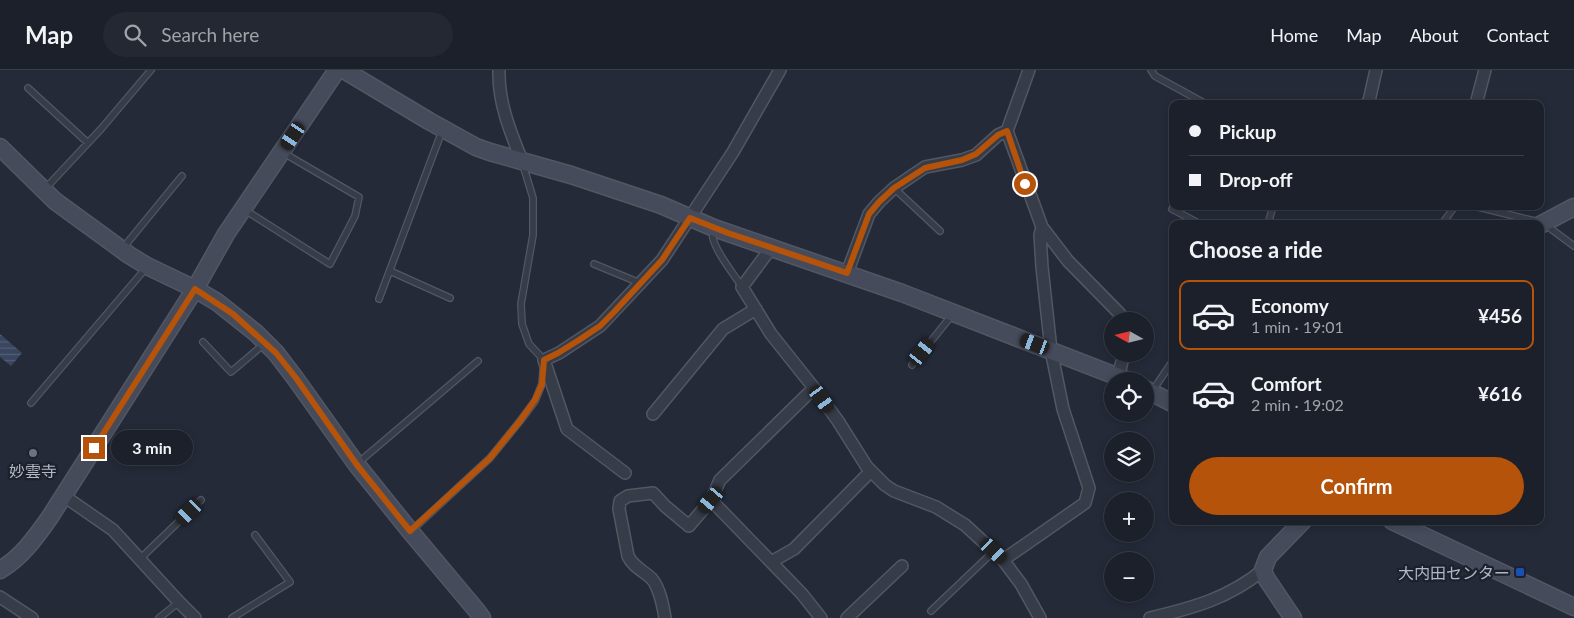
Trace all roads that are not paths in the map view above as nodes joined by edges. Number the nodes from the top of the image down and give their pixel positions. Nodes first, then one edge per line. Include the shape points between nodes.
1 (150, 70) edge
2 (337, 70) edge
3 (344, 70) edge
4 (499, 70) edge
5 (780, 70) edge
6 (1029, 70) edge
7 (1150, 70) edge
8 (1376, 70) edge
9 (1485, 70) edge
10 (28, 88) dead end
11 (1199, 100) edge
12 (1369, 100) edge
13 (1477, 100) edge
14 (443, 129) junction
15 (1007, 131) junction
16 (88, 143) junction
17 (1, 150) edge
18 (282, 152) junction
19 (522, 160) junction
20 (182, 176) dead end
21 (894, 188) junction
22 (44, 190) junction
23 (1574, 207) edge
24 (244, 209) junction
25 (1174, 210) edge
26 (1489, 210) edge
27 (690, 218) junction
28 (1193, 220) edge
29 (1527, 220) edge
30 (1544, 223) edge
31 (1544, 225) edge
32 (1042, 227) junction
33 (714, 228) junction
34 (940, 231) dead end
35 (1574, 246) edge
36 (771, 248) junction
37 (122, 250) junction
38 (594, 264) dead end
39 (147, 266) junction
40 (390, 271) junction
41 (847, 273) junction
42 (640, 283) junction
43 (742, 286) junction
44 (195, 289) junction
45 (450, 298) dead end
46 (379, 299) dead end
47 (756, 309) junction
48 (1118, 312) edge
49 (954, 313) junction
50 (203, 342) dead end
51 (265, 342) junction
52 (1051, 350) junction
53 (544, 360) junction
54 (478, 361) dead end
55 (912, 365) dead end
56 (1169, 366) edge
57 (1106, 372) edge
58 (1154, 384) edge
59 (814, 388) junction
60 (1154, 394) edge
61 (1169, 402) edge
62 (31, 403) dead end
63 (653, 414) dead end
64 (357, 465) junction
65 (871, 471) junction
66 (625, 473) dead end
67 (64, 496) junction
68 (201, 500) dead end
69 (711, 500) junction
70 (1299, 525) edge
71 (1400, 525) edge
72 (410, 531) junction
73 (255, 535) dead end
74 (994, 551) junction
75 (140, 559) junction
76 (1003, 560) junction
77 (771, 562) junction
78 (902, 566) dead end
79 (0, 570) edge
80 (1263, 570) junction
81 (0, 598) edge
82 (179, 602) junction
83 (1574, 607) edge
84 (931, 611) dead end
85 (32, 618) edge
86 (159, 618) edge
87 (195, 618) edge
88 (232, 618) edge
89 (482, 618) edge
90 (665, 618) edge
91 (821, 618) edge
92 (847, 618) edge
93 (1040, 618) edge
94 (1150, 618) edge
95 (1294, 618) edge

1 - 16 lane
2 - 18 street
3 - 14 street
4 - 19 street via 498,86 507,124
5 - 27 street via 742,138
6 - 15 street
7 - 11 lane
8 - 12 street
9 - 13 street
10 - 16 lane
14 - 19 street via 476,147
14 - 40 lane
15 - 21 street via 976,154 925,168
15 - 32 street
16 - 22 lane
17 - 22 street
18 - 24 street
18 - 24 lane via 359,197 355,216 330,264
19 - 27 street via 598,183
19 - 53 lane via 533,198 533,235 521,304 522,324 529,344
20 - 37 lane
21 - 34 lane
21 - 41 street via 869,214
22 - 37 street
23 - 30 street
24 - 44 street
25 - 28 lane
26 - 29 lane
27 - 33 street
27 - 42 street via 662,260
31 - 35 lane
32 - 48 street via 1068,261
32 - 52 street via 1041,259
33 - 36 street
33 - 43 lane via 712,237 715,245
36 - 41 street
36 - 43 street
37 - 39 street
38 - 42 lane
39 - 44 street
39 - 62 lane
40 - 45 lane
40 - 46 lane
41 - 49 street
42 - 53 street via 600,326
43 - 47 street
44 - 51 street via 233,314
44 - 67 street
47 - 59 street
47 - 63 street via 723,329
49 - 52 street
49 - 55 lane
50 - 51 lane via 231,372
51 - 64 street via 296,378
52 - 57 street
52 - 76 street via 1063,409 1089,488 1085,503
53 - 66 street via 567,429
53 - 72 lane via 542,384 520,421 490,458
54 - 64 lane
56 - 58 lane
59 - 65 street
59 - 69 street via 720,480
60 - 61 street
64 - 72 street
65 - 74 street via 894,491 936,507 965,525
65 - 77 street via 794,550
67 - 75 street via 112,530
67 - 79 street via 18,557
68 - 75 lane
69 - 77 street
69 - 90 street via 689,526 653,493 628,496 620,501 628,556 631,563 653,580
70 - 80 street via 1268,558
71 - 83 street
72 - 89 street
73 - 88 lane via 290,582
74 - 76 street
74 - 84 lane
75 - 82 street
76 - 93 street
77 - 91 street
78 - 92 street
80 - 94 street via 1252,580 1211,601
80 - 95 street
81 - 85 street
82 - 86 lane
82 - 87 street

